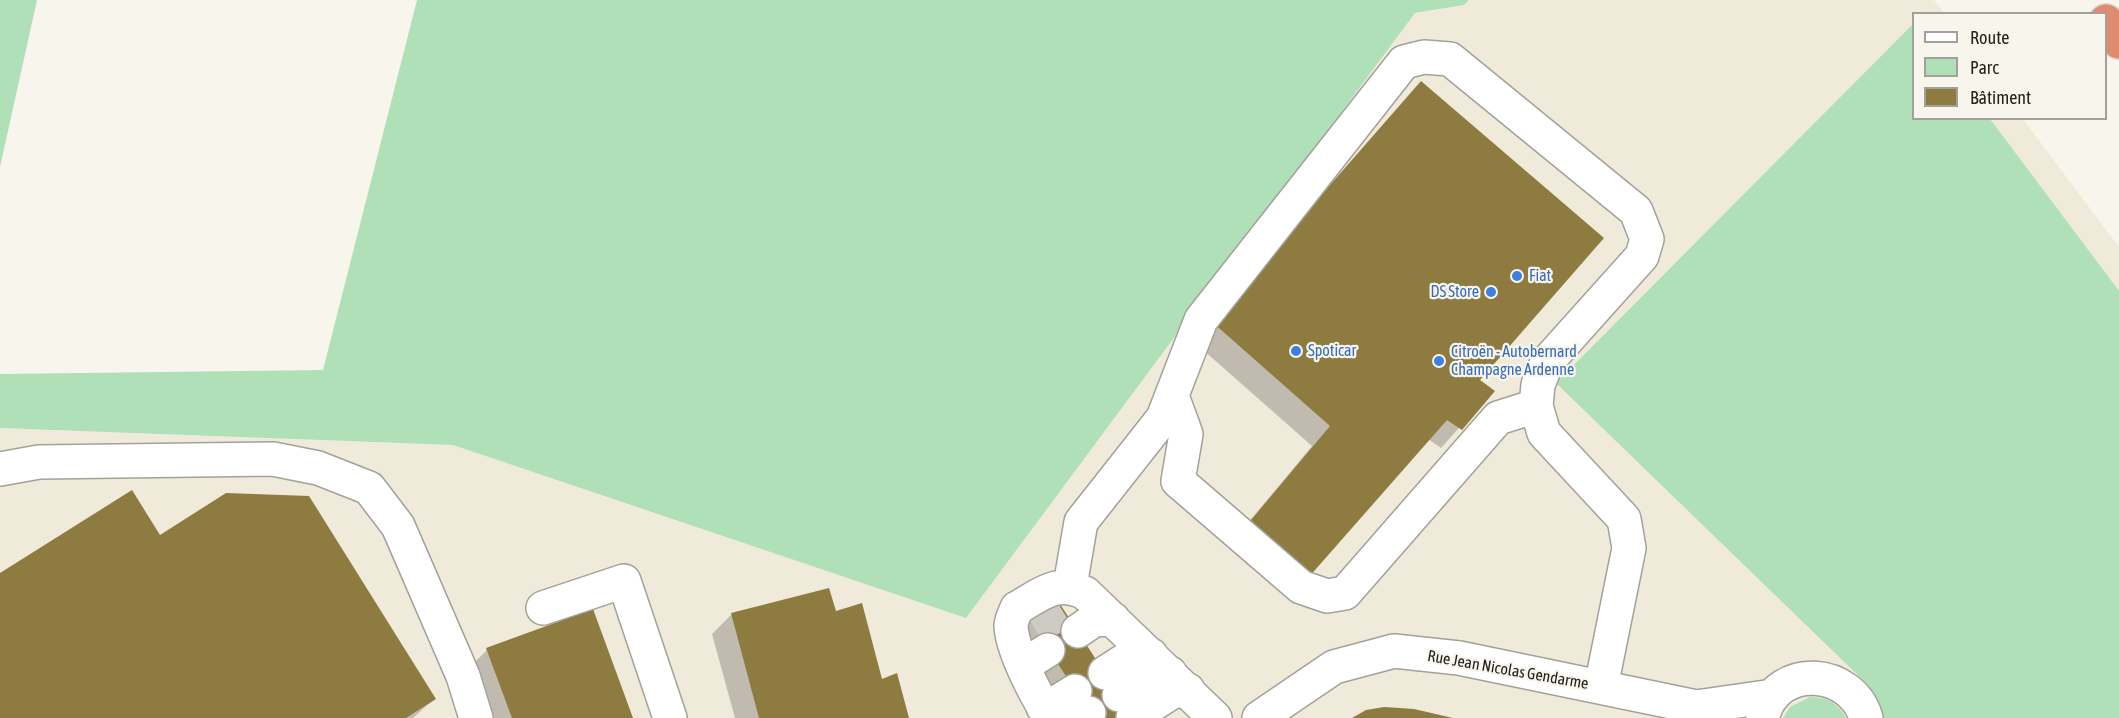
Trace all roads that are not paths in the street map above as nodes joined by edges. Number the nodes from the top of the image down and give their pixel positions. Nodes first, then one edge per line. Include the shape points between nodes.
1 (2107, 23) edge
2 (2119, 42) edge
3 (1172, 396) junction
4 (1536, 406) junction
5 (0, 469) edge
6 (543, 608) dead end
7 (1084, 610) junction
8 (1169, 673) junction
9 (1601, 687) junction
10 (1119, 695) edge
11 (1082, 707) edge
12 (1767, 707) edge
13 (1707, 712) edge
14 (1047, 713) edge
15 (476, 718) edge
16 (670, 718) edge
17 (1215, 718) edge
18 (1259, 718) edge
19 (1866, 718) edge

1 - 2 highway
3 - 4 street via 1186,434 1178,481 1300,587 1327,596 1345,593 1498,418
3 - 4 street via 1201,320 1404,62 1425,57 1450,59 1636,211 1643,223 1647,239 1642,256 1547,362 1538,385
3 - 7 street via 1163,418 1081,522
4 - 9 street via 1544,434 1624,519 1628,534 1629,548
5 - 15 street via 39,462 273,459 318,468 369,488 398,526 463,676
6 - 16 street via 624,581
7 - 8 street
7 - 14 street via 1054,587 1017,608 1011,624 1030,645
8 - 10 street via 1172,692
8 - 10 street via 1130,657
8 - 17 street
9 - 13 street, Rue Jean Nicolas Gendarme
9 - 18 street, Rue Jean Nicolas Gendarme via 1459,658 1394,651 1334,667
11 - 14 street via 1049,707
12 - 13 street, Rue Jean Nicolas Gendarme
12 - 19 street via 1787,684 1804,678 1822,678 1839,683 1853,694

